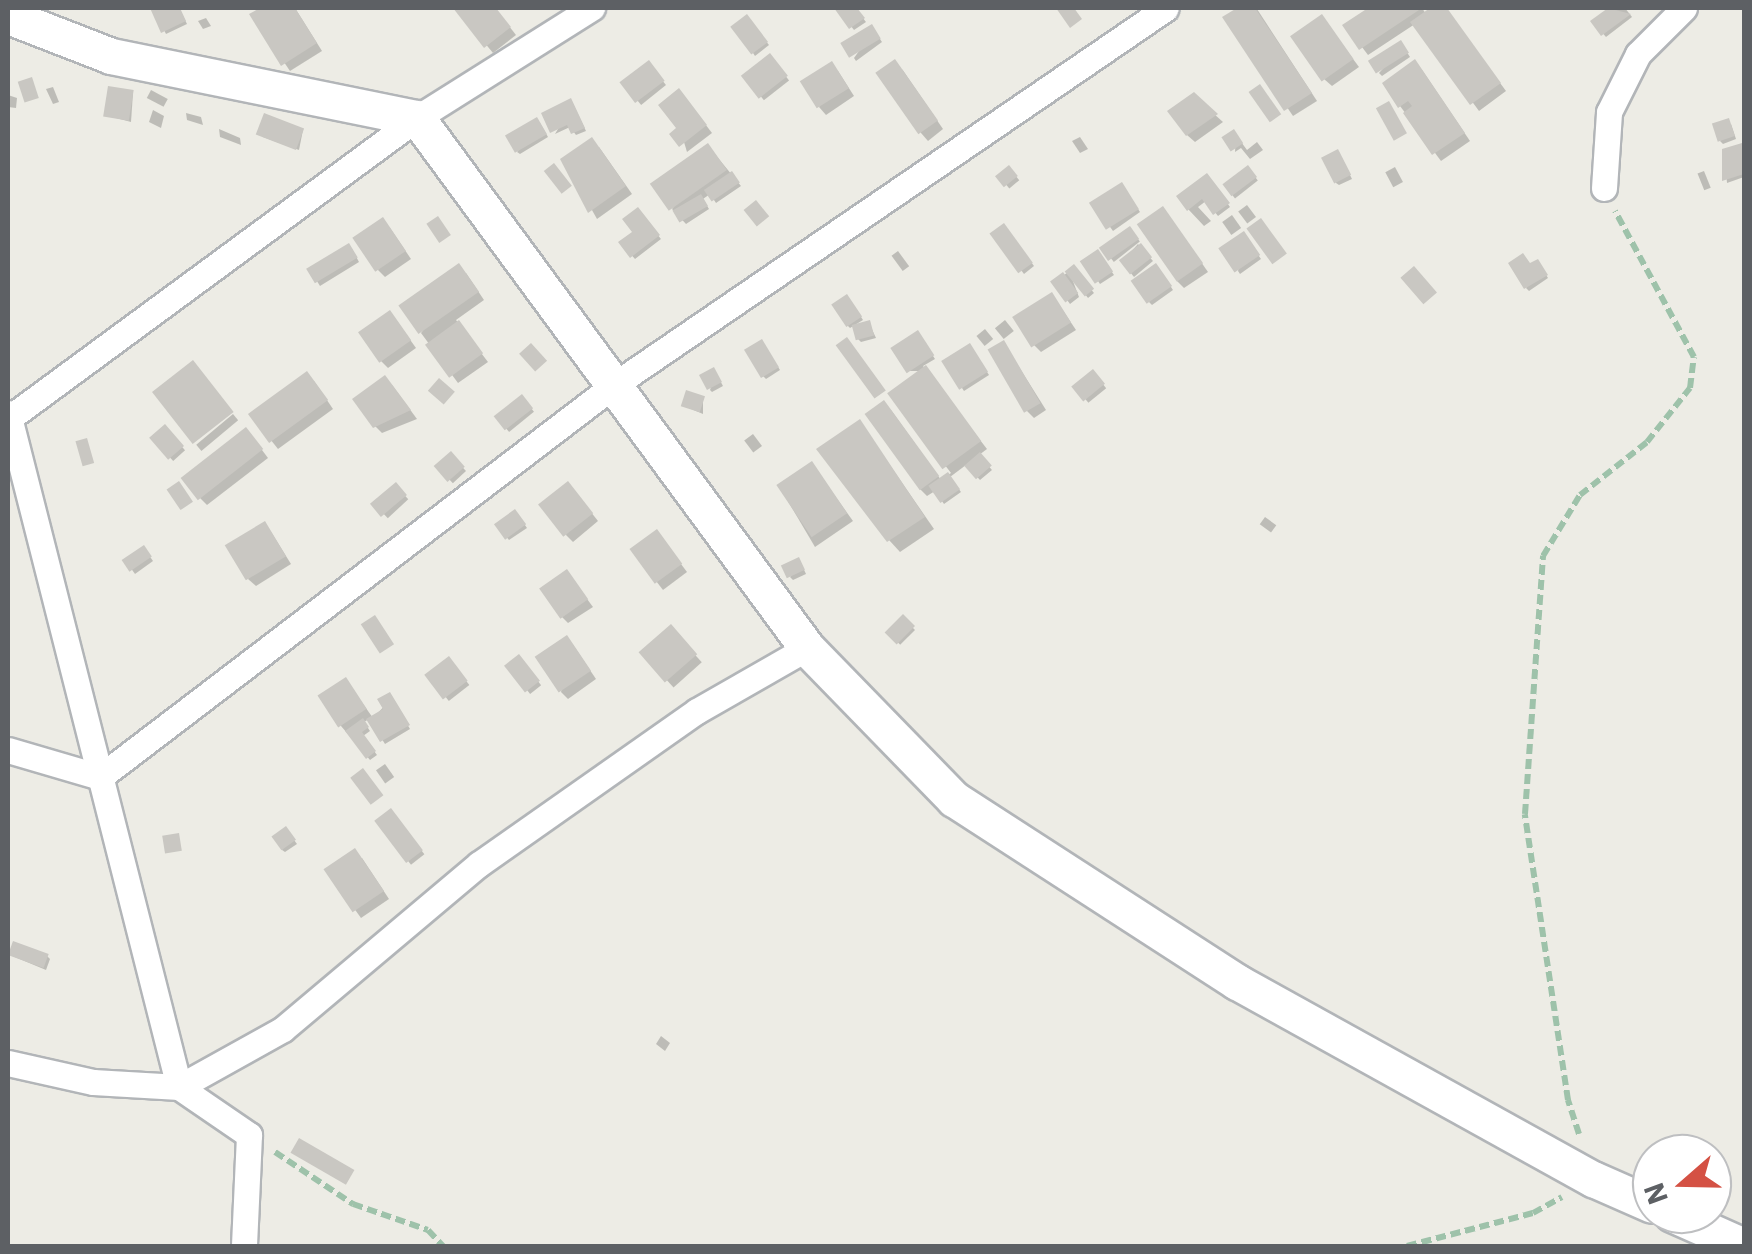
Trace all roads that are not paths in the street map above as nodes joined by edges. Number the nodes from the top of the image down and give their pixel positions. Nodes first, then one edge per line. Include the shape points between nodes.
1 (33, 8) edge
2 (592, 8) edge
3 (1166, 8) edge
4 (1684, 8) edge
5 (8, 17) edge
6 (417, 118) junction
7 (1604, 188) road end
8 (614, 385) junction
9 (8, 417) edge
10 (807, 648) junction
11 (8, 750) edge
12 (100, 777) junction
13 (8, 1063) edge
14 (179, 1087) junction
15 (1632, 1197) edge
16 (1717, 1234) edge
17 (244, 1246) edge
18 (1744, 1246) edge

1 - 5 street
2 - 6 street
3 - 8 street
4 - 7 street via 1638,54 1609,112
5 - 6 street via 111,56
6 - 8 street
6 - 9 street
8 - 10 street
8 - 12 street
9 - 12 street
10 - 14 street via 698,712 479,864 283,1029
10 - 15 street via 954,800 1236,982
11 - 12 street
12 - 14 street
13 - 14 street via 94,1082
14 - 17 street via 249,1135
16 - 18 street

